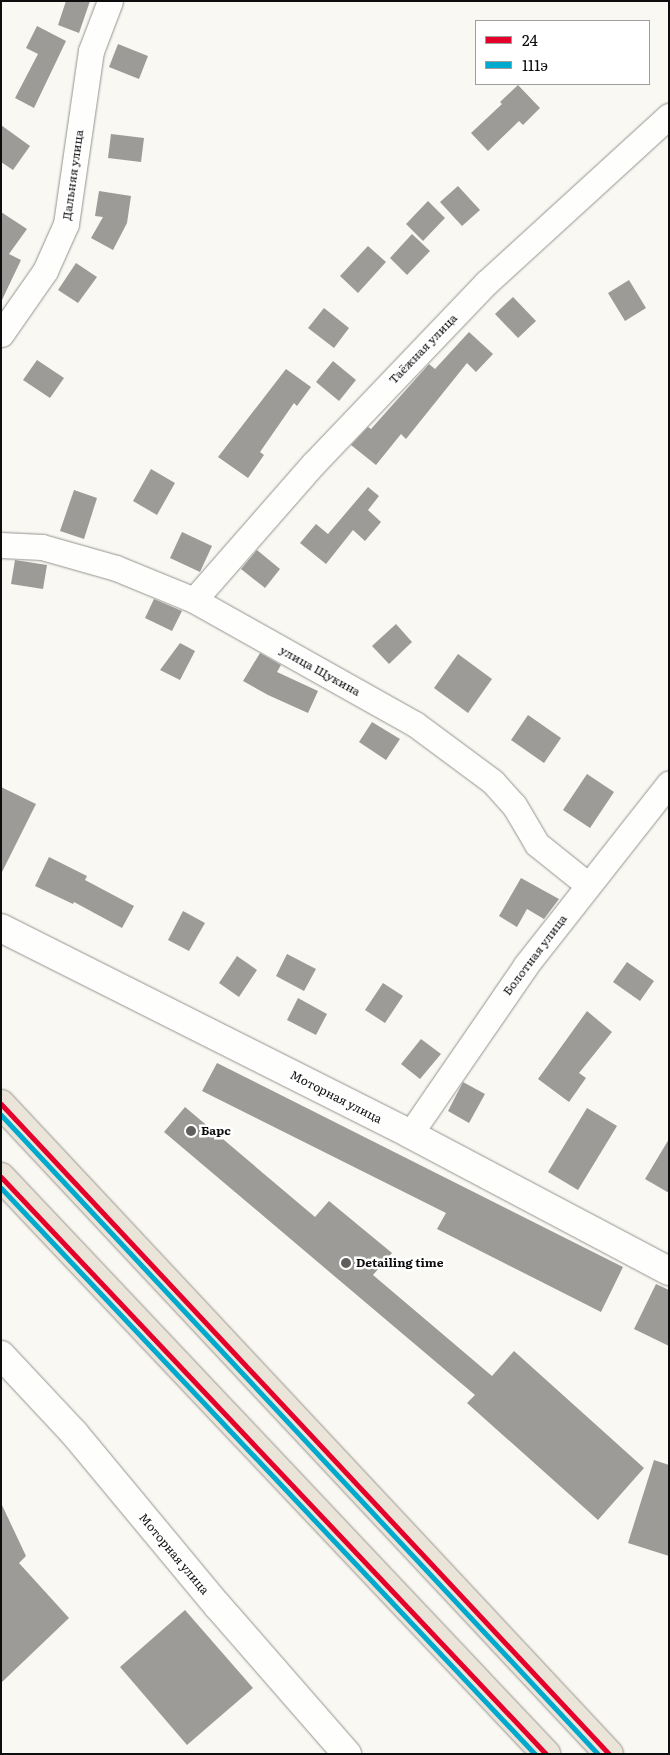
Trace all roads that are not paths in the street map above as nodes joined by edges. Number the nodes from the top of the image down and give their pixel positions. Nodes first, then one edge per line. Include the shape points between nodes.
1 (110, 1) edge
2 (669, 116) edge
3 (1, 334) edge
4 (1, 545) edge
5 (194, 600) junction
6 (669, 783) edge
7 (588, 885) junction
8 (1, 928) edge
9 (1, 1104) edge
10 (410, 1134) junction
11 (1, 1177) edge
12 (669, 1271) edge
13 (1, 1355) edge
14 (347, 1754) edge
15 (546, 1754) edge
16 (609, 1754) edge

1 - 3 street, Дальняя улица via 92,51 66,224 45,271
2 - 5 street, Таёжная улица via 486,283 314,463
4 - 5 street, улица Щукина via 42,547 116,568
5 - 7 street, улица Щукина via 415,724 493,782 514,805 537,844
6 - 7 street, Болотная улица
7 - 10 street, Болотная улица via 526,965
8 - 10 street, Моторная улица
9 - 16 main road
10 - 12 street, Моторная улица
11 - 15 main road
13 - 14 street, Моторная улица via 74,1433

